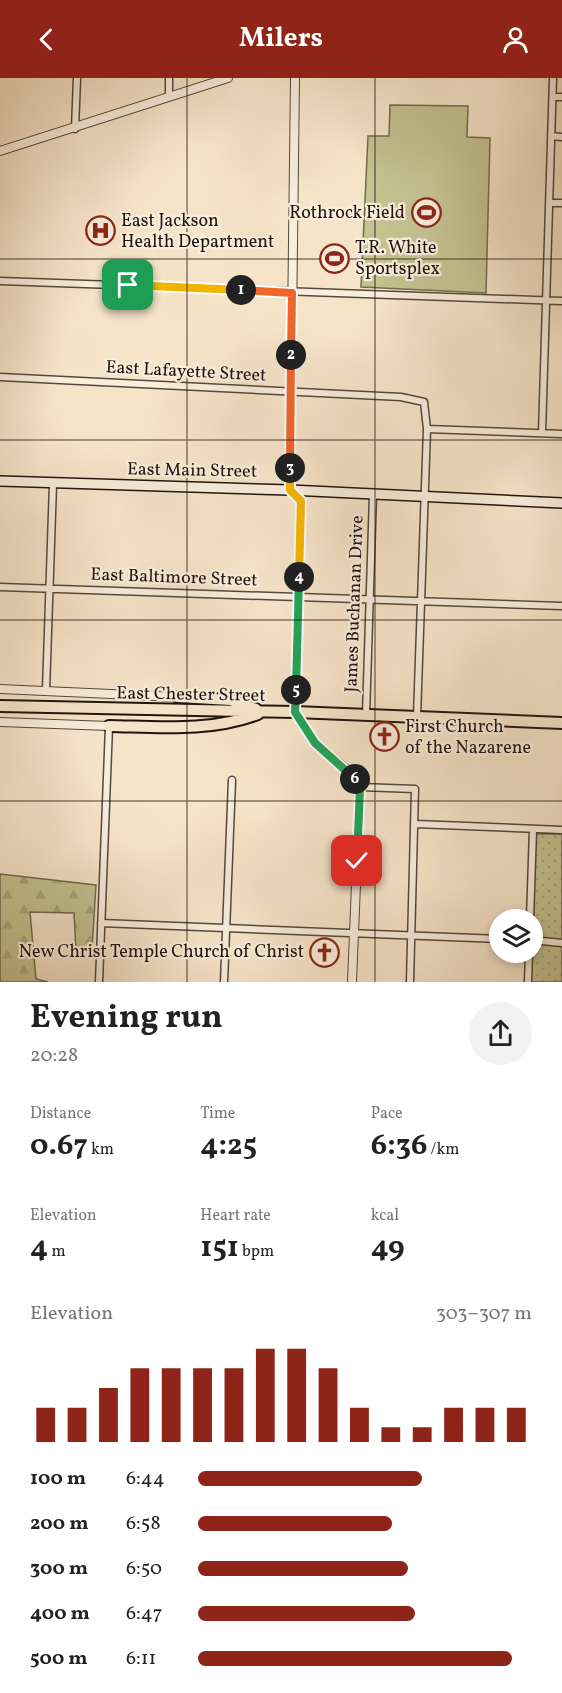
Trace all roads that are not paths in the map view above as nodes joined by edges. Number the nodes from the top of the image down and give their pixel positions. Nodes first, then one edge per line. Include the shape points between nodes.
1 (77, 78) edge
2 (169, 78) edge
3 (228, 78) edge
4 (295, 78) edge
5 (554, 78) edge
6 (169, 96) junction
7 (553, 97) junction
8 (562, 97) edge
9 (75, 129) junction
10 (552, 136) junction
11 (562, 137) edge
12 (0, 151) edge
13 (549, 203) junction
14 (562, 203) edge
15 (0, 281) edge
16 (292, 293) junction
17 (546, 300) junction
18 (562, 301) edge
19 (0, 377) edge
20 (290, 393) junction
21 (427, 429) junction
22 (542, 433) junction
23 (562, 434) edge
24 (0, 481) edge
25 (53, 484) junction
26 (290, 490) junction
27 (373, 495) junction
28 (425, 498) junction
29 (562, 503) edge
30 (0, 587) edge
31 (50, 589) junction
32 (298, 597) junction
33 (370, 600) junction
34 (421, 602) junction
35 (562, 606) edge
36 (0, 689) edge
37 (46, 690) junction
38 (178, 697) joint
39 (0, 706) edge
40 (264, 712) junction
41 (295, 712) junction
42 (366, 715) junction
43 (417, 717) junction
44 (0, 722) edge
45 (562, 723) edge
46 (109, 726) junction
47 (232, 780) dead end
48 (360, 787) junction
49 (416, 824) junction
50 (533, 829) junction
51 (562, 830) edge
52 (530, 909) edge
53 (102, 923) junction
54 (227, 929) junction
55 (355, 934) junction
56 (412, 937) junction
57 (489, 939) edge
58 (543, 941) edge
59 (562, 943) edge
60 (529, 963) edge
61 (99, 982) edge
62 (224, 982) edge
63 (352, 982) edge
64 (410, 982) edge
65 (528, 982) edge

1 - 9 street
2 - 6 street
3 - 6 street
4 - 16 street
5 - 7 street
6 - 9 street
7 - 8 street
7 - 10 street
9 - 12 street
10 - 11 street
10 - 13 street
13 - 14 street
13 - 17 street
15 - 16 street
16 - 17 street
16 - 20 street
17 - 18 street
17 - 22 street
19 - 20 street, East Lafayette Street
20 - 21 street, East Lafayette Street via 401,397 424,402
20 - 26 street
21 - 22 street
21 - 28 street
22 - 23 street
24 - 25 main road, East Main Street
25 - 26 main road, East Main Street
25 - 31 street
26 - 27 main road, East Main Street
26 - 32 street via 301,501
27 - 28 main road, East Main Street
27 - 33 street, James Buchanan Drive
28 - 29 main road, East Main Street
28 - 34 street
30 - 31 street, East Baltimore Street
31 - 32 street, East Baltimore Street
31 - 37 street
32 - 33 street, East Baltimore Street
32 - 41 street
33 - 34 street, East Baltimore Street
33 - 42 street, James Buchanan Drive
34 - 35 street, East Baltimore Street
34 - 43 street
36 - 37 street
37 - 38 street
38 - 40 highway via 231,700
39 - 40 highway, East Chester Street
40 - 41 highway, East Chester Street
40 - 46 highway via 238,722 184,727
41 - 42 highway, East Chester Street
41 - 48 street via 315,743 352,774
42 - 43 highway, East Chester Street
43 - 45 highway, East Chester Street
44 - 46 street
46 - 53 street
47 - 54 street
48 - 49 street via 415,789
48 - 55 street
49 - 50 street
49 - 56 street
50 - 51 street
50 - 52 street
53 - 54 street
53 - 61 street
54 - 55 street
54 - 62 street
55 - 56 street
55 - 63 street
56 - 57 street
56 - 64 street
58 - 59 street
60 - 65 street

